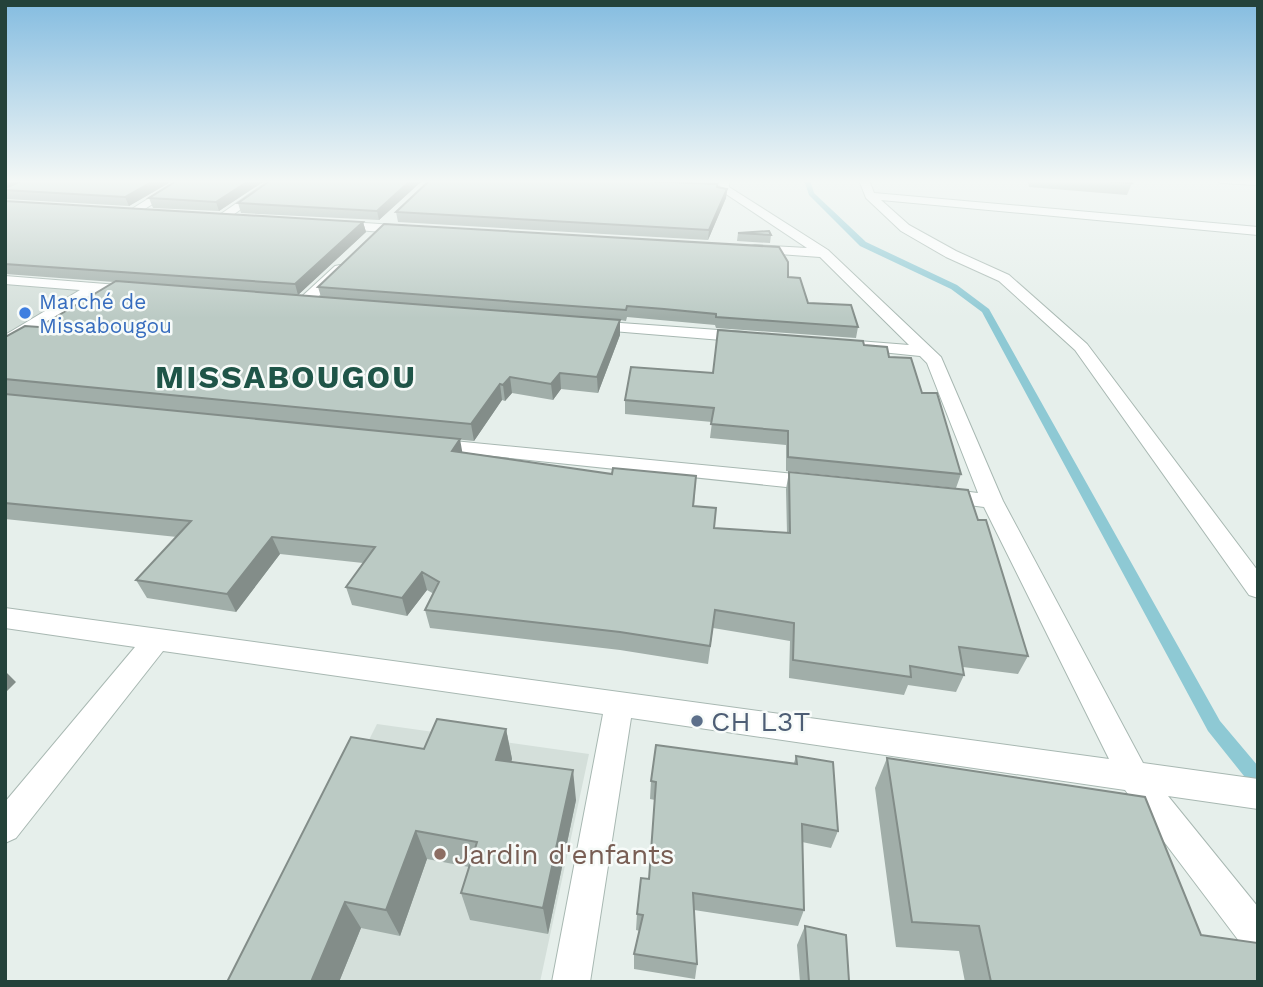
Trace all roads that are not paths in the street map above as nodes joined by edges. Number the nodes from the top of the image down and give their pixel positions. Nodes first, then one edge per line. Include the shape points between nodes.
1 (348, 226) edge
2 (782, 226) edge
3 (903, 226) edge
4 (1213, 226) edge
5 (424, 230) edge
6 (1258, 231) edge
7 (740, 248) edge
8 (823, 253) junction
9 (353, 256) edge
10 (5, 280) edge
11 (95, 287) junction
12 (151, 291) edge
13 (331, 306) edge
14 (578, 324) edge
15 (757, 338) edge
16 (5, 342) edge
17 (840, 344) edge
18 (922, 351) junction
19 (408, 442) edge
20 (839, 485) edge
21 (922, 494) edge
22 (992, 501) junction
23 (1258, 589) edge
24 (5, 618) edge
25 (157, 639) junction
26 (619, 704) junction
27 (1134, 777) junction
28 (1258, 794) edge
29 (5, 827) edge
30 (1258, 936) edge
31 (571, 982) edge

1 - 5 street
2 - 8 street
3 - 23 street via 1004,278 1082,347
4 - 6 street
7 - 8 street
8 - 18 street
9 - 13 street via 296,303
10 - 11 street
11 - 12 street
11 - 16 street
14 - 15 street
17 - 18 street
18 - 22 street via 935,361
19 - 20 street
21 - 22 street
22 - 27 street
24 - 25 street
25 - 26 street
25 - 29 street
26 - 27 street
26 - 31 street
27 - 28 street
27 - 30 street

